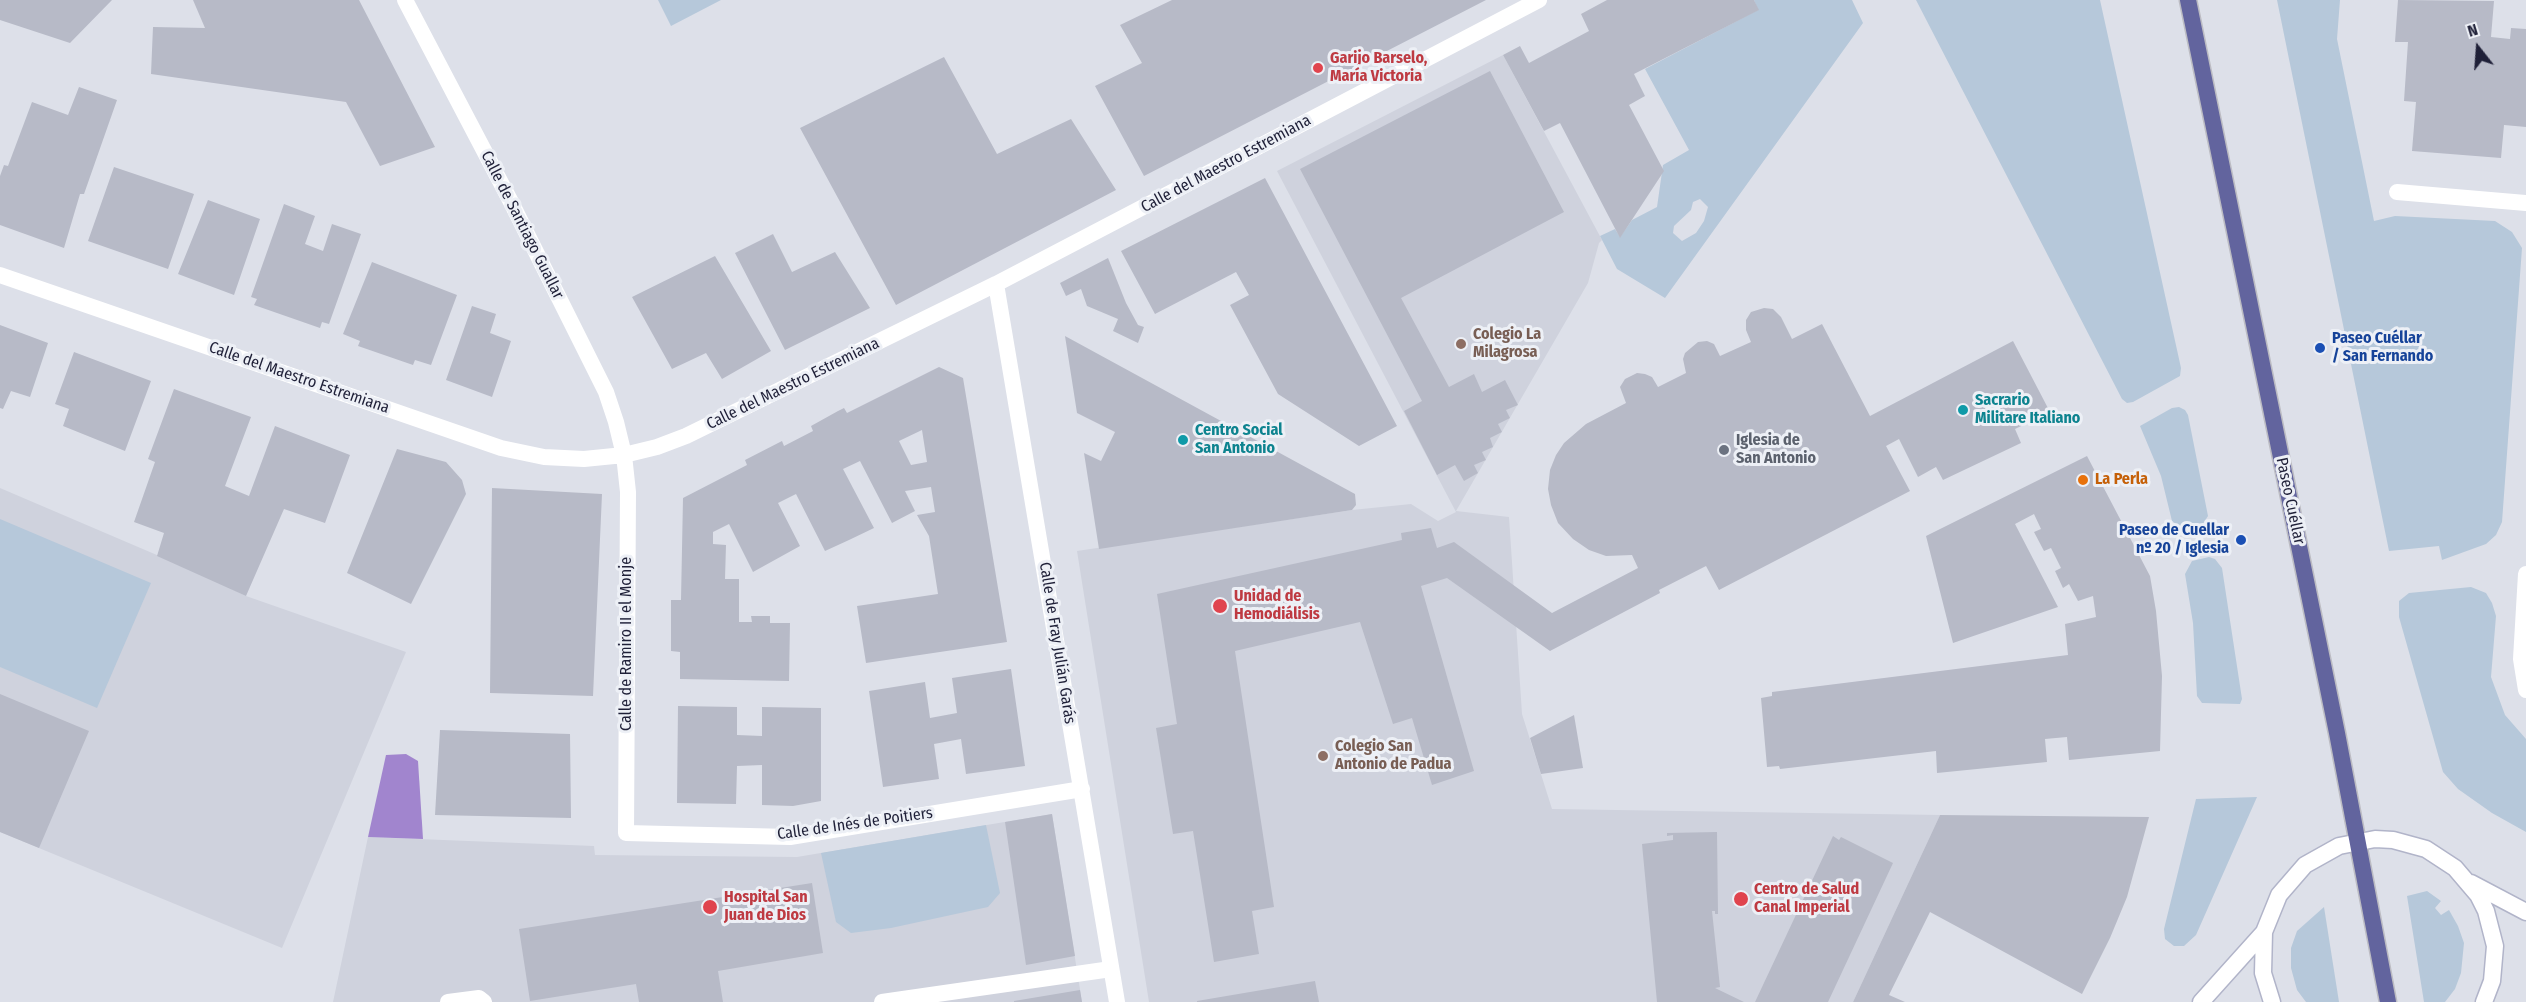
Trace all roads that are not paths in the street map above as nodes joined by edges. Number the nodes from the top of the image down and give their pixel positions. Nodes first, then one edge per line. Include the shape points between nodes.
1 (405, 0) edge
2 (1539, 0) edge
3 (2188, 0) edge
4 (2397, 192) dead end
5 (2526, 203) edge
6 (0, 275) edge
7 (996, 284) junction
8 (624, 455) junction
9 (2526, 574) edge
10 (2526, 690) edge
11 (1082, 789) junction
12 (626, 833) joint
13 (2358, 841) junction
14 (2467, 881) junction
15 (2526, 912) edge
16 (2264, 932) junction
17 (1111, 969) junction
18 (448, 1002) edge
19 (484, 1002) edge
20 (882, 1002) edge
21 (1117, 1002) edge
22 (2201, 1002) edge
23 (2272, 1002) edge
24 (2388, 1002) edge
25 (2484, 1002) edge

1 - 8 street, Calle de Santiago Guallar via 606,392
2 - 7 street, Calle del Maestro Estremiana
3 - 13 main road, Paseo Cuéllar
4 - 5 street
6 - 8 street, Calle del Maestro Estremiana via 501,448 544,457
7 - 8 street, Calle del Maestro Estremiana via 686,436
7 - 11 street, Calle de Fray Julián Garás
8 - 12 street, Calle de Ramiro II el Monje via 628,492
9 - 10 street via 2520,659
11 - 12 street, Calle de Inés de Poitiers via 790,837
11 - 17 street, Calle de Fray Julián Garás
13 - 14 street via 2392,840 2426,849 2456,868
13 - 16 street via 2339,846 2305,865 2279,895
13 - 24 main road, Paseo Cuéllar
14 - 15 street
14 - 25 street via 2486,911 2494,946 2492,981
16 - 22 street
16 - 23 street via 2263,973
17 - 20 street
17 - 21 street, Calle de Fray Julián Garás
18 - 19 street via 479,998

